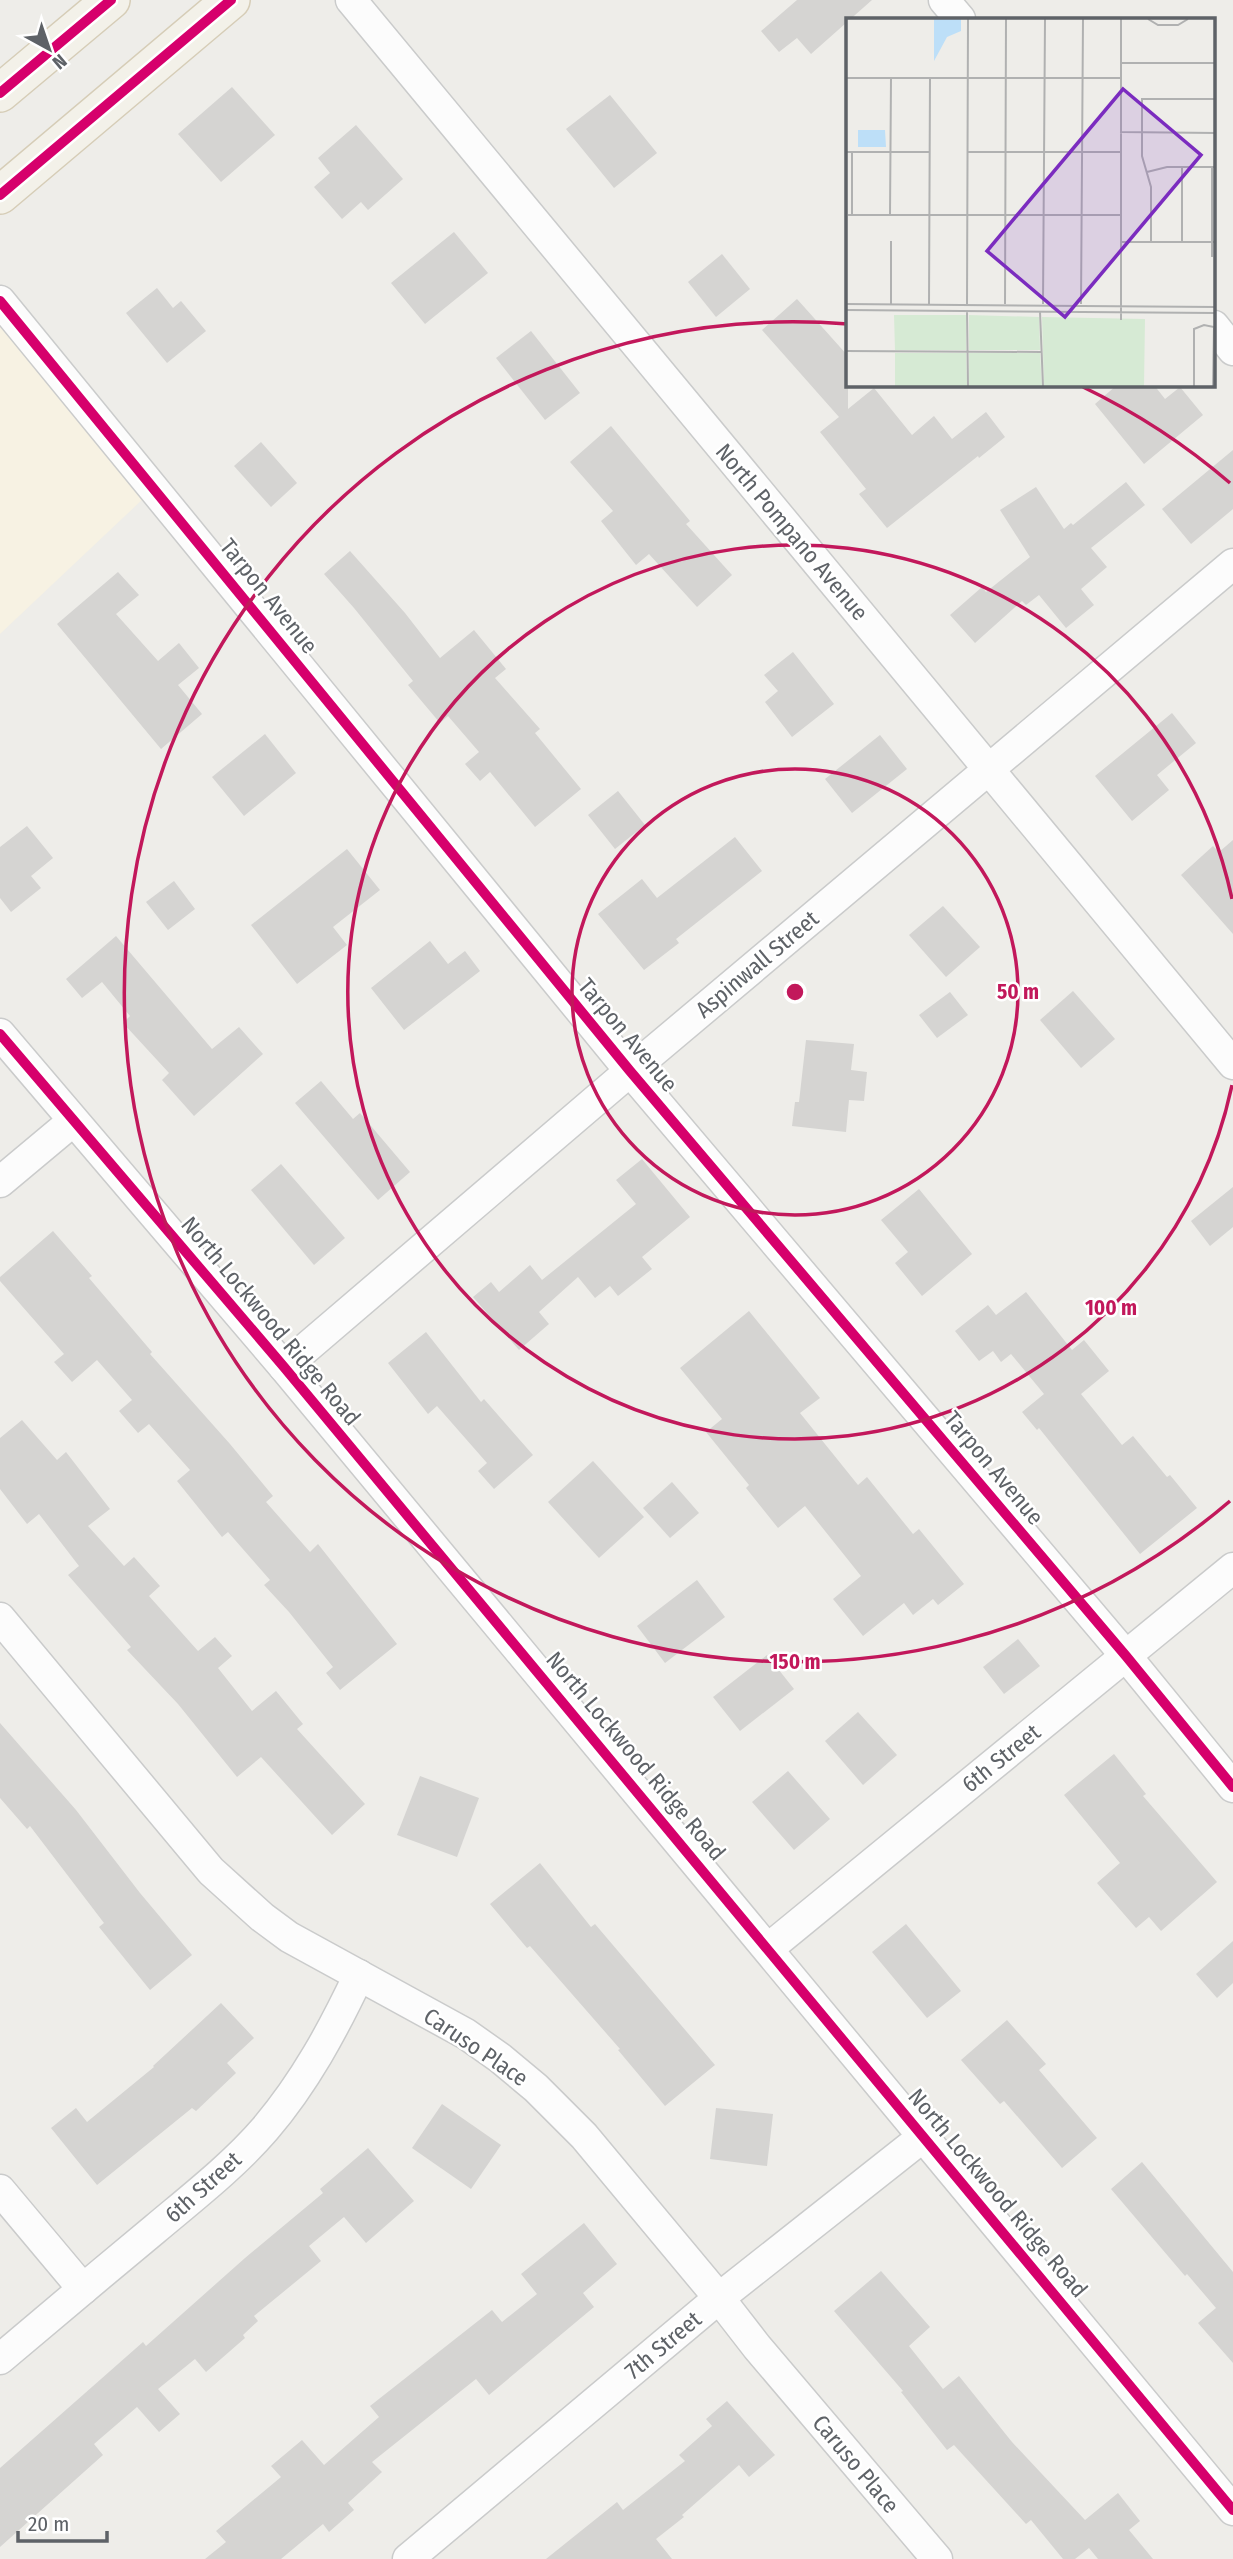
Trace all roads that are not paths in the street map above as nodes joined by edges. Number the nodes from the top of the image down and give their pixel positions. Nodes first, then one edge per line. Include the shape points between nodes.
1 (111, 0) edge
2 (231, 0) edge
3 (351, 0) edge
4 (944, 0) edge
5 (959, 18) edge
6 (0, 93) edge
7 (0, 195) edge
8 (0, 301) edge
9 (1216, 329) edge
10 (1233, 350) edge
11 (1233, 564) edge
12 (989, 770) junction
13 (0, 1034) edge
14 (1233, 1064) edge
15 (630, 1071) junction
16 (73, 1121) junction
17 (0, 1182) edge
18 (284, 1367) junction
19 (1233, 1568) edge
20 (0, 1618) edge
21 (1126, 1656) junction
22 (1233, 1787) edge
23 (769, 1948) junction
24 (359, 1975) junction
25 (924, 2136) junction
26 (0, 2190) edge
27 (83, 2289) junction
28 (719, 2298) junction
29 (0, 2359) edge
30 (1233, 2510) edge
31 (408, 2559) edge
32 (937, 2559) edge

1 - 6 main road
2 - 7 main road
3 - 12 street, North Pompano Avenue
4 - 5 street
8 - 15 street, Tarpon Avenue
9 - 10 street
11 - 12 street, Aspinwall Street
12 - 14 street, North Pompano Avenue
12 - 15 street, Aspinwall Street
13 - 16 street, North Lockwood Ridge Road
15 - 18 street, Aspinwall Street
15 - 21 street, Tarpon Avenue
16 - 17 street
16 - 18 street, North Lockwood Ridge Road
18 - 23 street, North Lockwood Ridge Road
19 - 21 street, 6th Street
20 - 24 street, Caruso Place via 211,1871 289,1937
21 - 22 street, Tarpon Avenue
21 - 23 street, 6th Street
23 - 25 street, North Lockwood Ridge Road
24 - 27 street, 6th Street via 317,2058 264,2131 215,2179
24 - 28 street, Caruso Place via 466,2034 537,2088 584,2136
25 - 28 street, 7th Street
25 - 30 street, North Lockwood Ridge Road
26 - 27 street
27 - 29 street, 6th Street
28 - 31 street, 7th Street
28 - 32 street, Caruso Place

